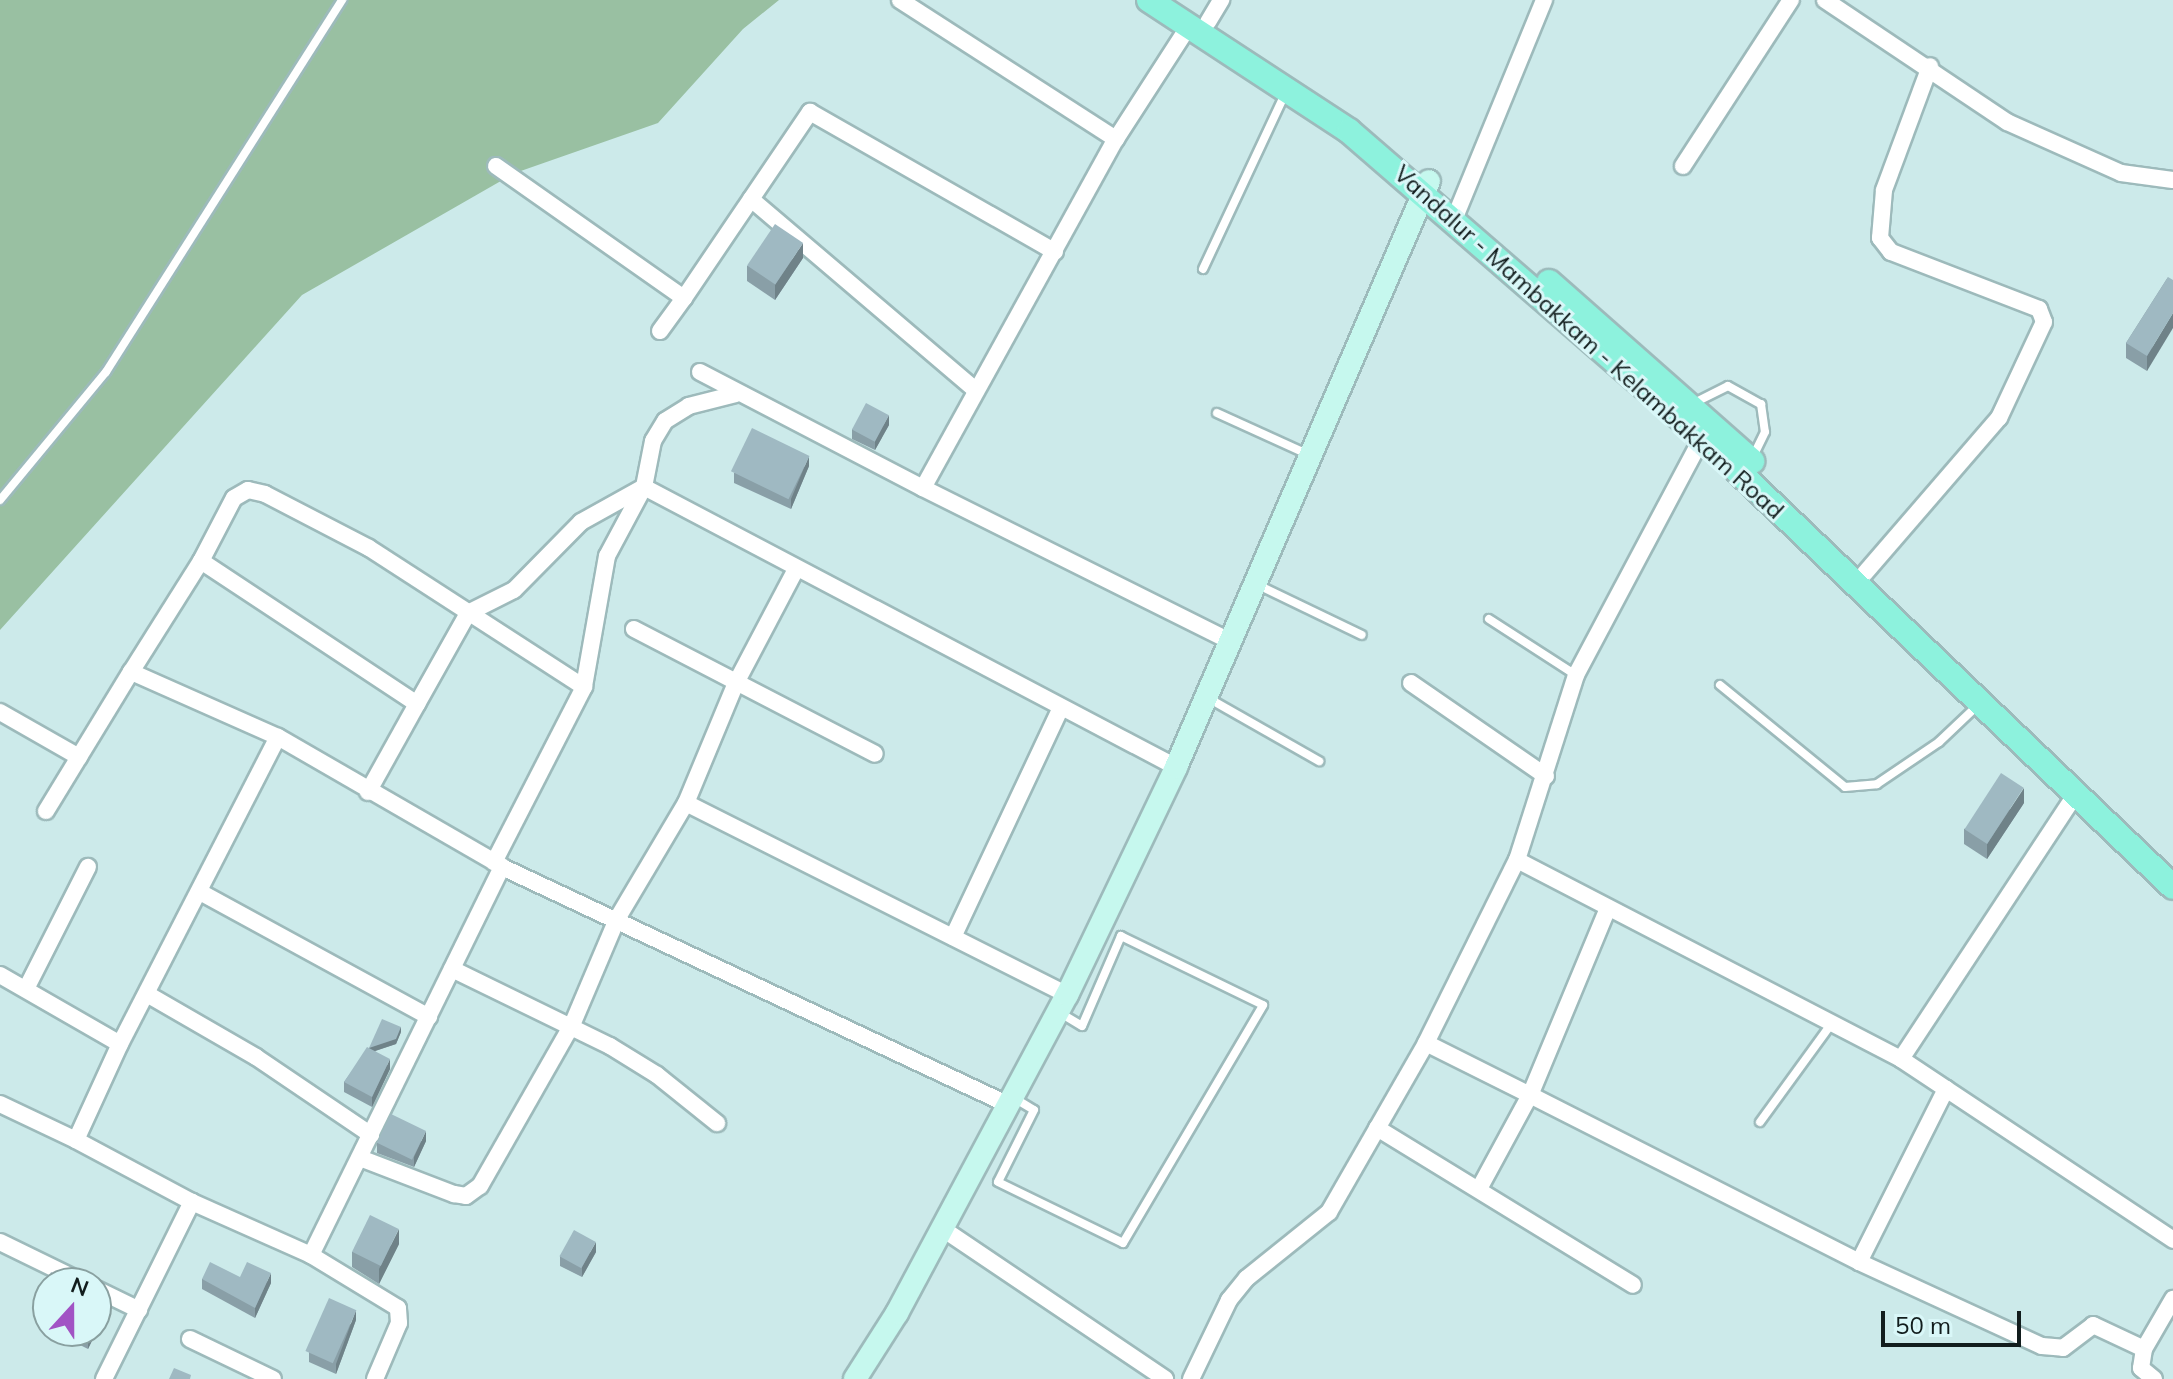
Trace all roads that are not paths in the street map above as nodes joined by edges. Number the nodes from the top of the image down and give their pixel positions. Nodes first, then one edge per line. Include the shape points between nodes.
1 (342, 0) edge
2 (900, 0) edge
3 (1149, 0) edge
4 (1174, 0) edge
5 (1221, 0) edge
6 (1544, 0) edge
7 (1791, 0) edge
8 (1825, 0) edge
9 (1199, 23) junction
10 (1930, 66) junction
11 (1287, 90) junction
12 (1116, 139) junction
13 (496, 166) dead end
14 (1683, 166) dead end
15 (2173, 180) edge
16 (1426, 188) junction
17 (751, 199) junction
18 (1458, 215) junction
19 (1055, 252) junction
20 (1203, 269) dead end
21 (684, 298) junction
22 (660, 331) dead end
23 (700, 372) dead end
24 (974, 389) junction
25 (736, 394) junction
26 (1691, 405) junction
27 (1217, 413) dead end
28 (1707, 429) junction
29 (1310, 455) junction
30 (1751, 460) junction
31 (644, 487) junction
32 (923, 488) junction
33 (0, 500) edge
34 (201, 561) junction
35 (796, 569) junction
36 (1865, 573) junction
37 (1254, 584) junction
38 (468, 613) junction
39 (1489, 619) dead end
40 (634, 629) dead end
41 (1362, 635) dead end
42 (1230, 641) junction
43 (131, 672) junction
44 (1576, 675) junction
45 (736, 683) junction
46 (1411, 683) dead end
47 (1720, 685) dead end
48 (584, 687) junction
49 (1206, 696) junction
50 (1981, 703) junction
51 (417, 704) junction
52 (1061, 707) junction
53 (0, 712) edge
54 (278, 737) junction
55 (875, 754) dead end
56 (79, 757) junction
57 (1319, 761) dead end
58 (1176, 767) junction
59 (1546, 776) junction
60 (368, 792) junction
61 (2076, 794) junction
62 (686, 803) junction
63 (46, 811) dead end
64 (1517, 860) junction
65 (498, 864) junction
66 (2173, 866) edge
67 (88, 867) dead end
68 (2173, 887) edge
69 (200, 892) junction
70 (1608, 908) junction
71 (617, 919) junction
72 (953, 937) junction
73 (452, 969) junction
74 (0, 975) edge
75 (26, 989) junction
76 (147, 994) junction
77 (1063, 1004) junction
78 (429, 1017) junction
79 (1833, 1022) junction
80 (572, 1025) junction
81 (1426, 1043) junction
82 (120, 1044) junction
83 (1901, 1059) junction
84 (1946, 1089) junction
85 (1530, 1095) junction
86 (1011, 1102) junction
87 (0, 1104) edge
88 (1760, 1122) dead end
89 (717, 1123) dead end
90 (1377, 1128) junction
91 (371, 1135) junction
92 (76, 1140) junction
93 (360, 1158) junction
94 (1480, 1187) junction
95 (192, 1202) junction
96 (943, 1229) junction
97 (2173, 1240) edge
98 (0, 1242) edge
99 (311, 1255) junction
100 (1859, 1262) junction
101 (51, 1267) edge
102 (1633, 1285) dead end
103 (112, 1297) edge
104 (2173, 1299) edge
105 (139, 1310) junction
106 (190, 1339) dead end
107 (2144, 1349) junction
108 (104, 1379) edge
109 (273, 1379) edge
110 (375, 1379) edge
111 (855, 1379) edge
112 (1165, 1379) edge
113 (1191, 1379) edge
114 (2154, 1379) edge

1 - 33 lane via 106,372
2 - 12 street
3 - 9 main road, Vandalur - Mambakkam - Kelambakkam Road
4 - 9 main road, Vandalur - Mambakkam - Kelambakkam Road
5 - 9 street
6 - 18 street
7 - 14 street
8 - 10 street
9 - 11 main road, Vandalur - Mambakkam - Kelambakkam Road
9 - 12 street
9 - 16 main road, Vandalur - Mambakkam - Kelambakkam Road via 1359,118
10 - 15 street via 2007,122 2064,151 2121,173
10 - 36 street via 1884,190 1880,238 1891,252 2039,309 2044,322 1999,418
11 - 16 main road, Vandalur - Mambakkam - Kelambakkam Road
11 - 20 lane
12 - 19 street
13 - 21 street
16 - 18 main road, Vandalur - Mambakkam - Kelambakkam Road
16 - 29 street
17 - 19 street via 810,112
17 - 21 street
17 - 24 street
18 - 26 main road, Vandalur - Mambakkam - Kelambakkam Road
18 - 28 main road, Vandalur - Mambakkam - Kelambakkam Road
19 - 24 street
21 - 22 street
23 - 25 street
24 - 32 street
25 - 31 street via 689,406 665,421 653,441
25 - 32 street
26 - 28 main road, Vandalur - Mambakkam - Kelambakkam Road
26 - 30 lane via 1728,386 1761,404 1765,432
27 - 29 lane
28 - 30 main road, Vandalur - Mambakkam - Kelambakkam Road
28 - 44 street
28 - 50 main road, Vandalur - Mambakkam - Kelambakkam Road
29 - 37 street
30 - 36 main road, Vandalur - Mambakkam - Kelambakkam Road
31 - 35 street
31 - 38 street via 581,522 514,590
31 - 48 street via 607,556
32 - 42 street
34 - 38 street via 234,498 255,490 369,548
34 - 43 street
34 - 51 street
35 - 45 street
35 - 52 street
36 - 66 main road, Vandalur - Mambakkam - Kelambakkam Road
37 - 41 lane
37 - 42 street
38 - 48 street
38 - 51 street
39 - 44 lane
40 - 45 street
42 - 49 street
43 - 54 street
43 - 56 street
44 - 59 street
45 - 55 street
45 - 62 street
46 - 59 street
47 - 50 lane via 1813,765 1854,788 1877,784 1916,759
48 - 65 street
49 - 57 lane
49 - 58 street
50 - 61 main road, Vandalur - Mambakkam - Kelambakkam Road
51 - 60 street
52 - 58 street
52 - 72 street
53 - 56 street
54 - 60 street
54 - 69 street
56 - 63 street
58 - 77 street
59 - 64 street
60 - 65 street
61 - 68 main road, Vandalur - Mambakkam - Kelambakkam Road
61 - 83 street
62 - 71 street
62 - 72 street
64 - 70 street
64 - 81 street
65 - 71 street
65 - 73 street
67 - 75 street
69 - 76 street
69 - 78 street
70 - 79 street
70 - 85 street
71 - 80 street
71 - 86 street
72 - 77 street
73 - 78 street
73 - 80 street
74 - 75 street
75 - 82 street
76 - 82 street
76 - 91 street via 256,1057
77 - 86 street
77 - 86 lane via 1082,1026 1121,936 1263,1005 1123,1243 998,1182 1034,1110
78 - 91 street
79 - 83 street
79 - 88 lane
80 - 89 street via 657,1075
80 - 93 street via 474,1193 454,1194
81 - 85 street
81 - 90 street
82 - 92 street
83 - 84 street
84 - 97 street
84 - 100 street
85 - 94 street
85 - 100 street
86 - 96 street
87 - 92 street
90 - 94 street
90 - 113 street via 1329,1212 1247,1278 1229,1300
91 - 93 street
92 - 95 street
93 - 99 street
94 - 102 street
95 - 99 street
95 - 105 street
96 - 111 street
96 - 112 street
98 - 101 street
99 - 110 street via 398,1308 399,1323
100 - 107 street via 2042,1346 2063,1348 2093,1325
103 - 105 street
104 - 107 street
105 - 108 street
106 - 109 street
107 - 114 street via 2141,1368

